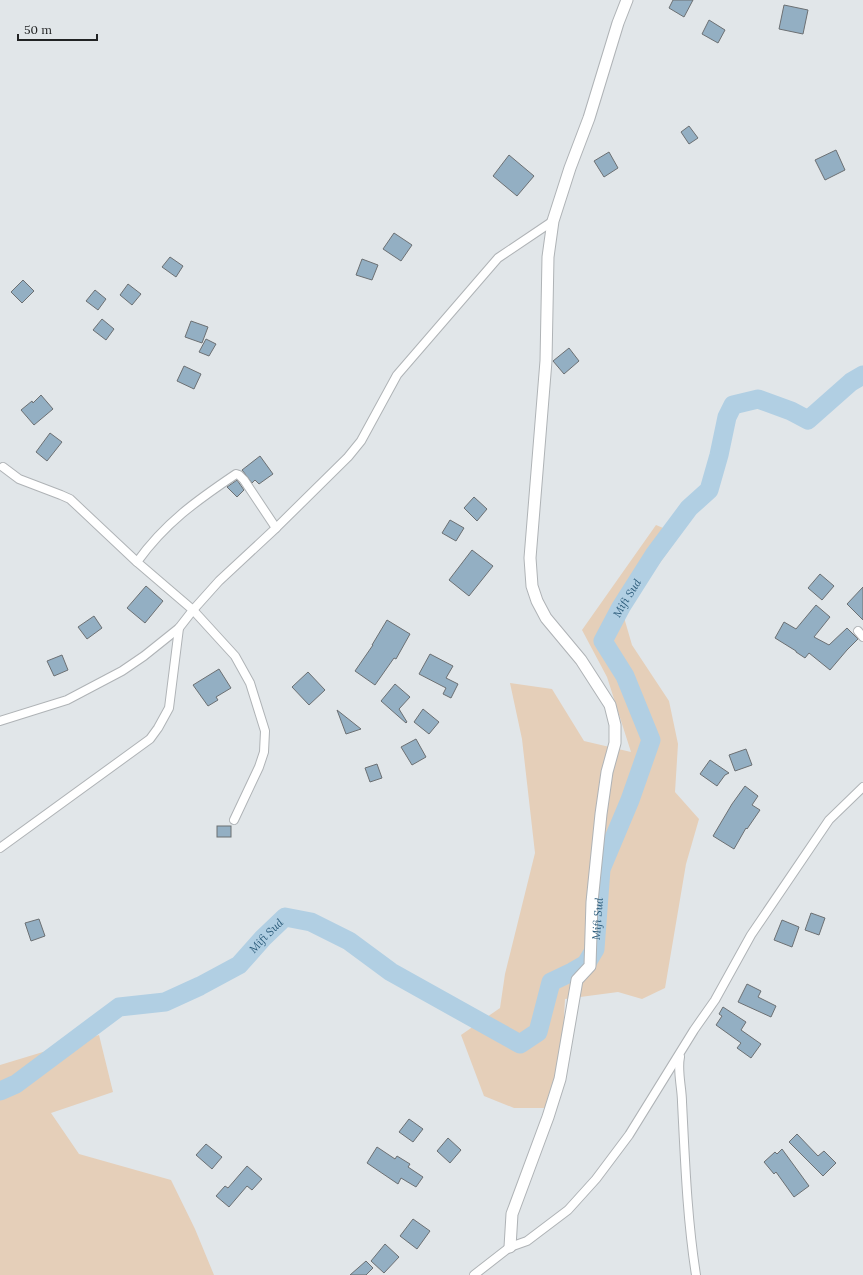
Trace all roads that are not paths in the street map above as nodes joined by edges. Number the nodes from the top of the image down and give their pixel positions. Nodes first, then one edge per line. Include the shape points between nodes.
1 (627, 0) edge
2 (553, 221) junction
3 (3, 467) dead end
4 (276, 528) junction
5 (137, 562) junction
6 (193, 610) junction
7 (179, 628) junction
8 (0, 721) edge
9 (863, 787) edge
10 (234, 820) dead end
11 (0, 848) edge
12 (681, 1052) junction
13 (510, 1247) junction
14 (474, 1275) edge
15 (696, 1275) edge

1 - 2 street
2 - 4 street via 498,258 397,375 361,441 348,458
2 - 13 street via 548,257 546,361 530,558 532,586 546,618 581,660 610,705 615,724 615,743 607,772 601,814 592,902 590,966 577,980 560,1079 512,1214
3 - 5 street via 19,479 70,500
4 - 5 street via 244,480 236,474 184,511 160,534
4 - 6 street
5 - 6 street
6 - 7 street
6 - 10 street via 235,656 250,683 265,731 261,762
7 - 8 street via 122,671 68,700
7 - 11 street via 169,708 150,739
9 - 12 street via 820,832 751,935 715,1000
12 - 13 street via 629,1135 596,1179 568,1210 527,1241
12 - 15 street via 678,1063 688,1208
13 - 14 street

